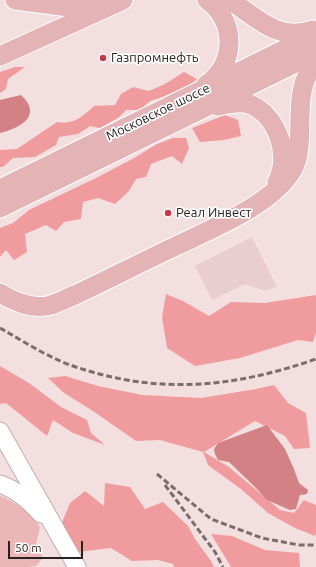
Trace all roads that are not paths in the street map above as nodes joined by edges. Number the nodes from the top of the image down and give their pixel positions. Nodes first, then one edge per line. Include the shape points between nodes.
1 (15, 0) edge
2 (207, 0) edge
3 (230, 0) edge
4 (115, 4) edge
5 (316, 29) edge
6 (316, 34) edge
7 (316, 53) edge
8 (0, 56) edge
9 (316, 65) edge
10 (186, 108) junction
11 (0, 189) edge
12 (271, 194) junction
13 (0, 208) edge
14 (0, 293) edge
15 (0, 431) edge
16 (0, 484) edge
17 (54, 527) junction
18 (77, 567) edge

1 - 4 main road via 77,8
2 - 10 main road via 219,13 227,28 230,45 226,61 214,80
3 - 5 main road via 273,29 289,34
4 - 8 main road
6 - 10 main road, Московское шоссе
7 - 10 main road, Московское шоссе
9 - 12 main road via 308,75 302,92 298,152 294,167 287,179
10 - 11 main road, Московское шоссе
10 - 12 main road via 248,104 270,120 278,133 283,162 280,176
10 - 13 main road, Московское шоссе
12 - 14 main road via 247,211 50,305 34,306 9,299
15 - 17 main road
16 - 17 main road via 30,502
17 - 18 main road

